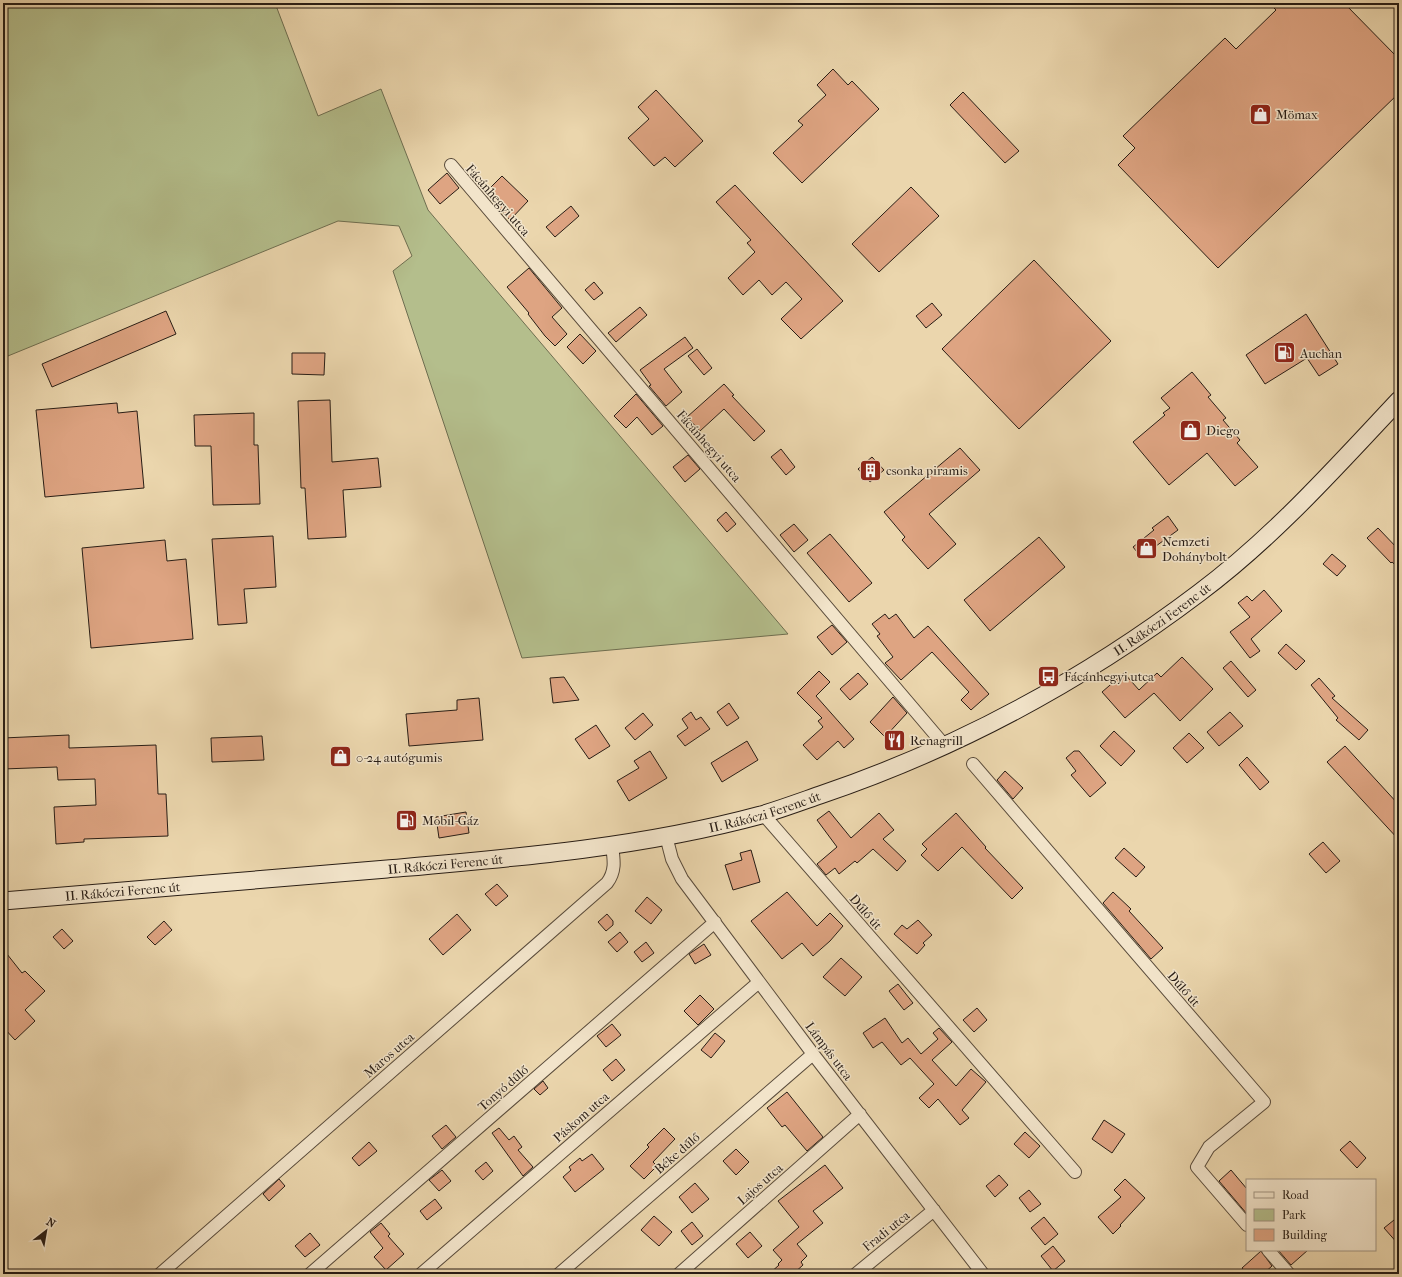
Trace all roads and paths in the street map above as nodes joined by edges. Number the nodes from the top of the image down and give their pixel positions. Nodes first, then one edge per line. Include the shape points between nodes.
1 (451, 165) dead end
2 (1399, 400) edge
3 (945, 746) junction
4 (973, 764) dead end
5 (763, 814) junction
6 (666, 836) junction
7 (612, 846) junction
8 (3, 901) edge
9 (715, 922) junction
10 (759, 982) junction
11 (813, 1054) junction
12 (860, 1114) junction
13 (1075, 1172) dead end
14 (934, 1210) junction
15 (1246, 1224) edge
16 (1269, 1251) edge
17 (160, 1274) edge
18 (310, 1274) edge
19 (421, 1274) edge
20 (558, 1274) edge
21 (679, 1274) edge
22 (856, 1274) edge
23 (983, 1274) edge
24 (1289, 1274) edge

1 - 3 street, Fácánhegyi utca
2 - 3 main road, II. Rákóczi Ferenc út via 1308,497 1240,561 1200,592 1125,645 1067,681
3 - 5 main road, II. Rákóczi Ferenc út via 854,784
4 - 15 street, Dűlő út via 1264,1102 1209,1147 1197,1167
5 - 6 main road, II. Rákóczi Ferenc út
5 - 13 street, Dűlő út
6 - 7 main road, II. Rákóczi Ferenc út
6 - 9 street, Lámpás utca via 676,868
7 - 8 main road, II. Rákóczi Ferenc út via 510,858
7 - 17 street, Maros utca via 615,862 607,883
9 - 10 street, Lámpás utca
9 - 18 street, Tonyó dűlő
10 - 11 street, Lámpás utca
10 - 19 street, Páskom utca
11 - 12 street, Lámpás utca
11 - 20 street, Béke dűlő
12 - 14 street, Lámpás utca
12 - 21 street, Lajos utca
14 - 22 street, Fradi utca
14 - 23 street, Lámpás utca
16 - 24 street

